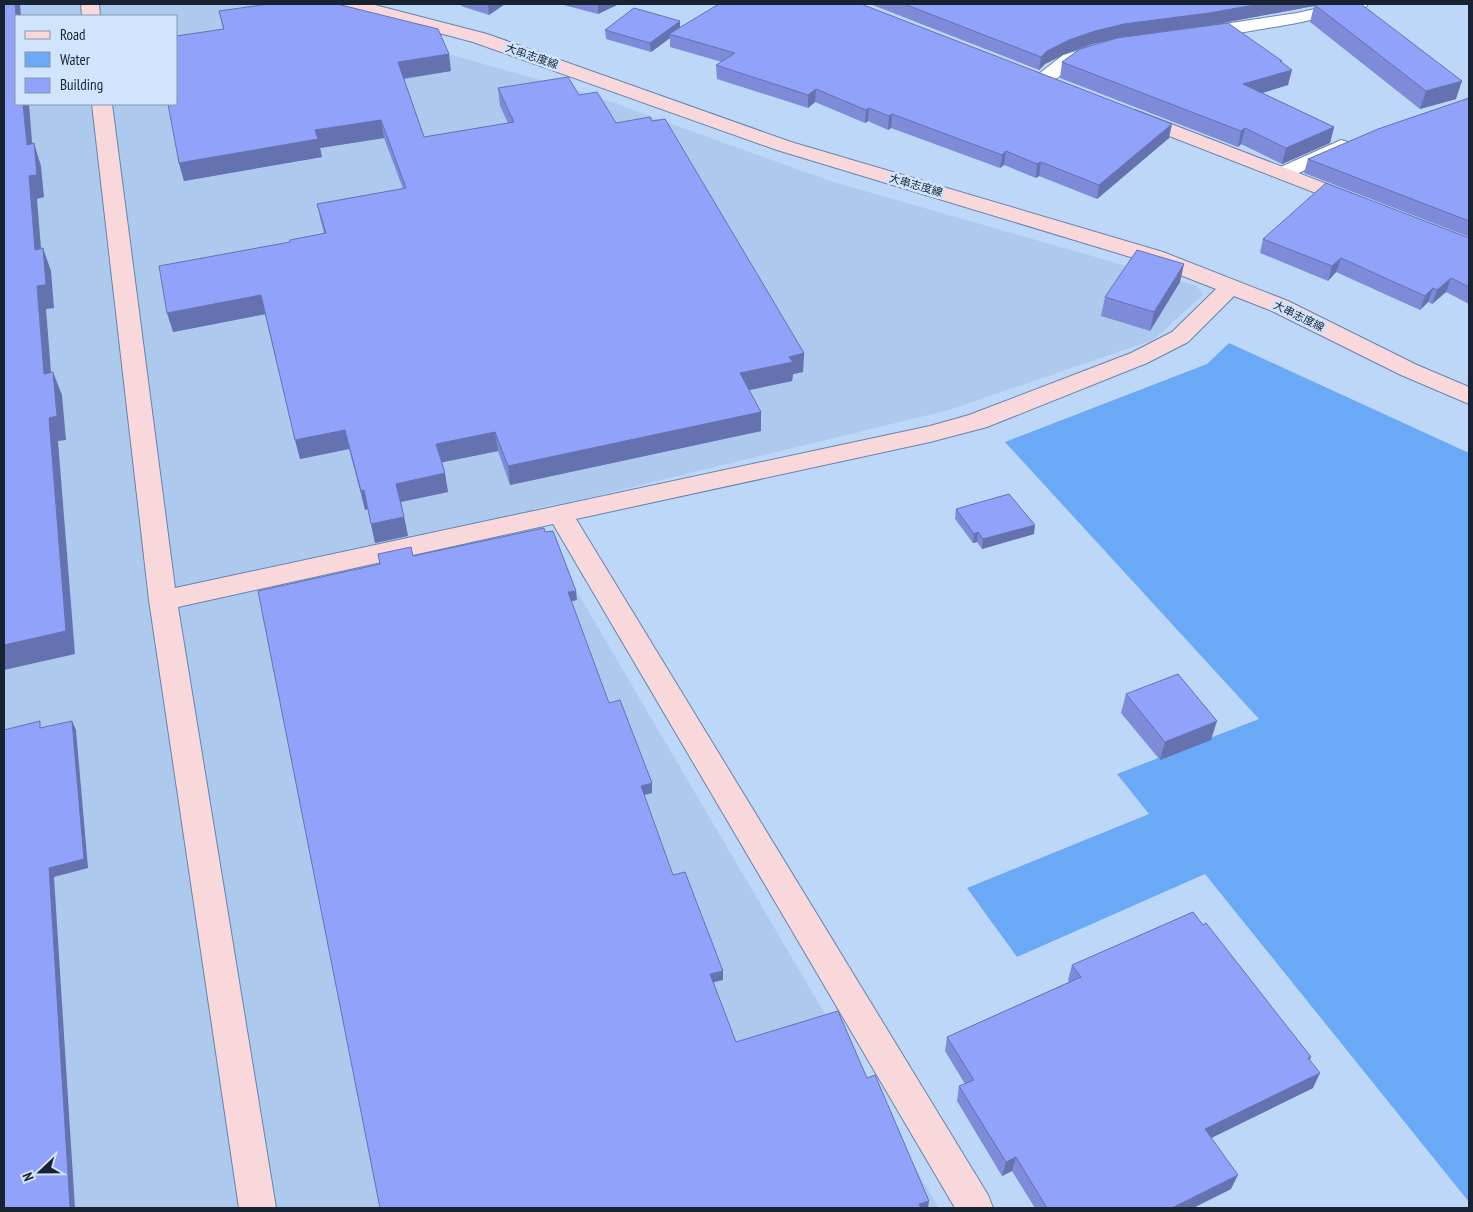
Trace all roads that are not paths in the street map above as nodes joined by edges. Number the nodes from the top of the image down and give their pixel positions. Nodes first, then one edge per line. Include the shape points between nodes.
1 (351, 4) edge
2 (1359, 4) edge
3 (1181, 37) edge
4 (1112, 46) edge
5 (1060, 87) edge
6 (102, 105) edge
7 (1116, 109) edge
8 (1361, 137) edge
9 (1283, 173) junction
10 (1374, 209) edge
11 (1231, 286) junction
12 (1469, 396) edge
13 (560, 514) junction
14 (163, 600) junction
15 (257, 1208) edge
16 (975, 1208) edge

1 - 11 street, 大串志度線 via 480,38 784,146 1156,257
2 - 3 street
4 - 5 street via 1070,59 1032,76
6 - 14 street
7 - 9 street
8 - 9 street
9 - 10 street
11 - 12 street, 大串志度線
11 - 13 street via 1180,337 1139,358 978,421
13 - 14 street
13 - 16 street
14 - 15 street

